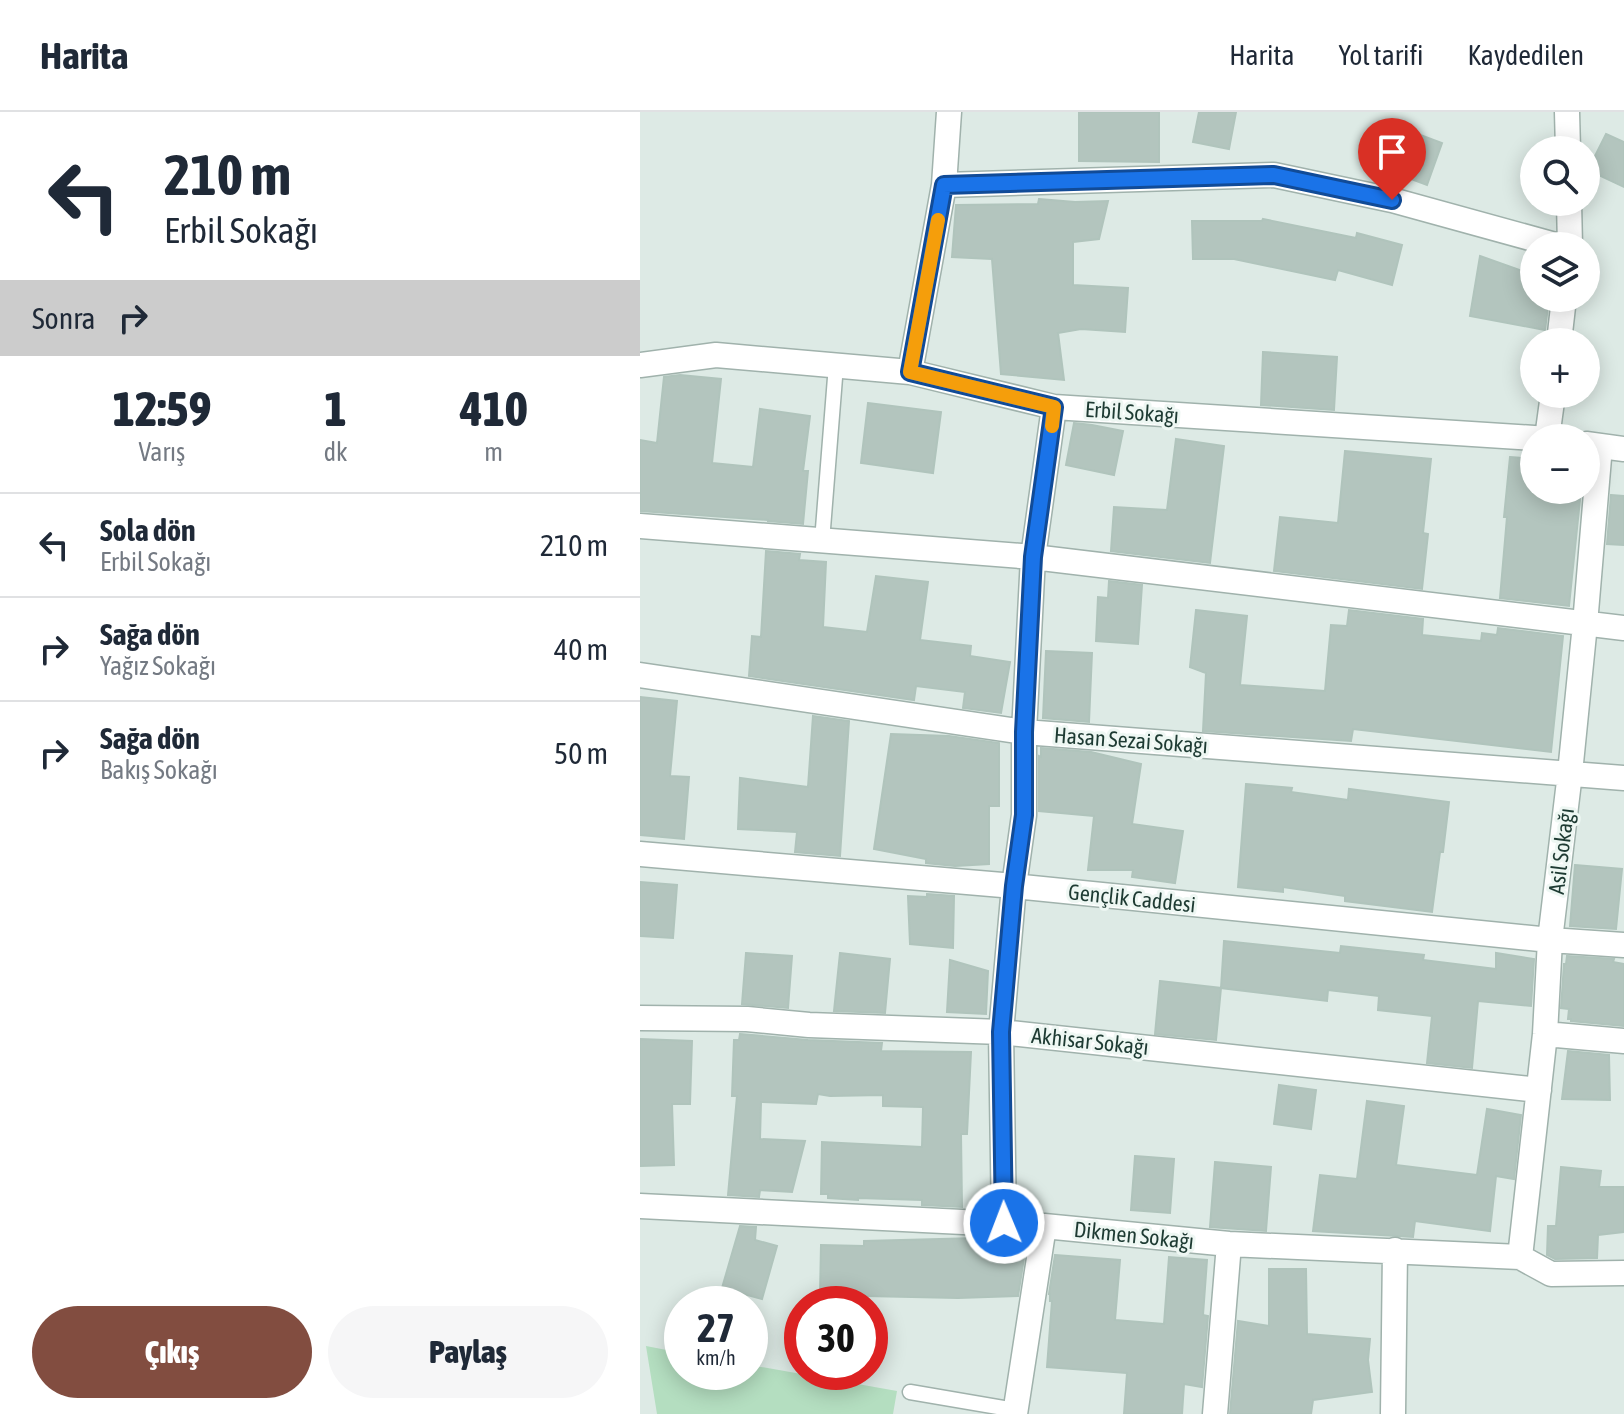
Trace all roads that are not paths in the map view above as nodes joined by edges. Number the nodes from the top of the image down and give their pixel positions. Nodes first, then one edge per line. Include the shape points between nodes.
1 (949, 112) edge
2 (1567, 112) edge
3 (1568, 136) edge
4 (944, 185) junction
5 (1520, 235) edge
6 (640, 365) edge
7 (836, 365) junction
8 (910, 372) junction
9 (1054, 407) junction
10 (1520, 437) edge
11 (1603, 446) edge
12 (640, 526) edge
13 (822, 541) junction
14 (1033, 557) junction
15 (1585, 624) junction
16 (1624, 628) edge
17 (640, 675) edge
18 (1024, 732) junction
19 (1570, 773) junction
20 (1624, 778) edge
21 (640, 854) edge
22 (1014, 886) junction
23 (1550, 940) junction
24 (1624, 945) edge
25 (640, 1018) edge
26 (1001, 1032) junction
27 (1545, 1034) junction
28 (1624, 1041) edge
29 (1539, 1090) junction
30 (640, 1206) edge
31 (1004, 1223) junction
32 (1044, 1226) junction
33 (1229, 1244) junction
34 (1395, 1250) junction
35 (1520, 1257) junction
36 (1624, 1273) edge
37 (910, 1392) dead end
38 (1015, 1412) edge
39 (1215, 1414) edge
40 (1393, 1414) edge

1 - 4 street
2 - 3 street
4 - 5 street via 1274,175
4 - 8 street
6 - 7 street, Erbil Sokağı via 716,355
7 - 8 street, Erbil Sokağı
7 - 13 lane
8 - 9 street, Erbil Sokağı
9 - 10 street, Erbil Sokağı
9 - 14 street
11 - 15 street, Asil Sokağı
12 - 13 street
13 - 14 street
14 - 15 street
14 - 18 street
15 - 16 street
15 - 19 street, Asil Sokağı
17 - 18 street, Hasan Sezai Sokağı
18 - 19 street, Hasan Sezai Sokağı
18 - 22 street via 1024,815
19 - 20 street, Hasan Sezai Sokağı
19 - 23 street, Asil Sokağı
21 - 22 street, Gençlik Caddesi
22 - 23 street, Gençlik Caddesi
22 - 26 street
23 - 24 street, Gençlik Caddesi
23 - 27 street, Asil Sokağı
25 - 26 street, Akhisar Sokağı
26 - 29 street, Akhisar Sokağı
26 - 31 street
27 - 28 street
27 - 29 street, Asil Sokağı
29 - 35 street, Asil Sokağı
30 - 31 street, Dikmen Sokağı
31 - 32 street, Dikmen Sokağı
32 - 33 street, Dikmen Sokağı
32 - 38 street
33 - 34 street, Dikmen Sokağı
33 - 39 street
34 - 35 street, Dikmen Sokağı
34 - 40 street
35 - 36 street, Dikmen Sokağı via 1551,1274
37 - 38 lane

